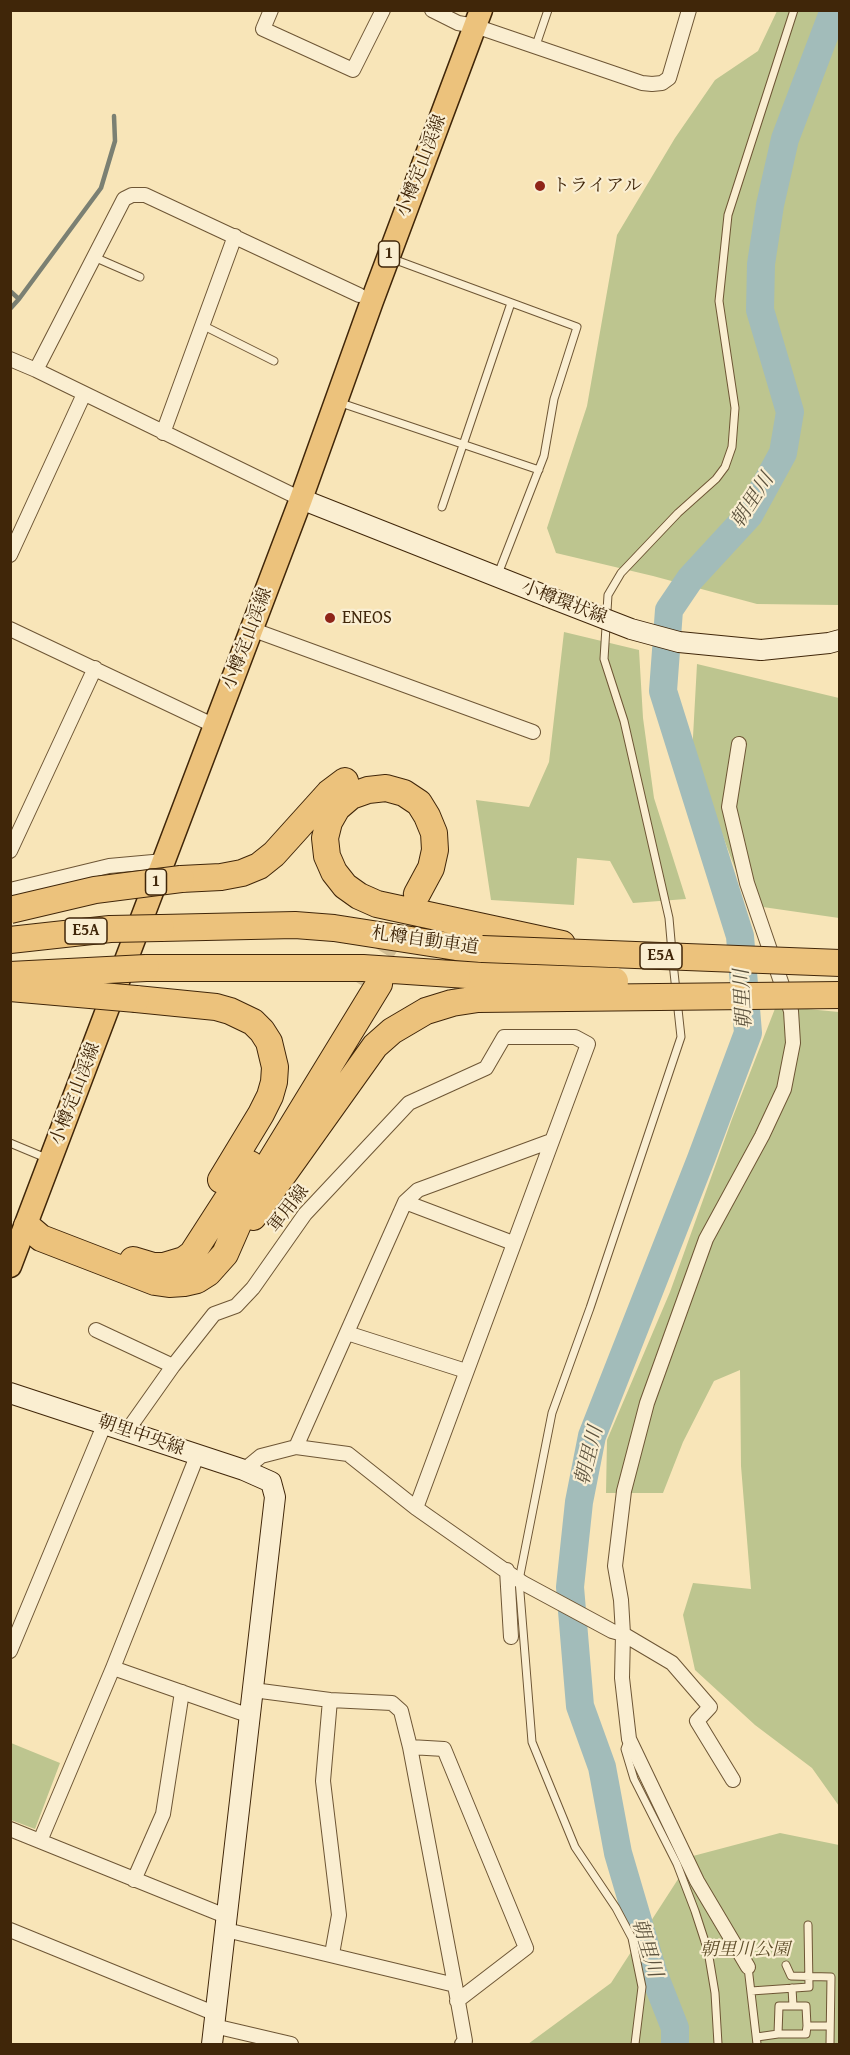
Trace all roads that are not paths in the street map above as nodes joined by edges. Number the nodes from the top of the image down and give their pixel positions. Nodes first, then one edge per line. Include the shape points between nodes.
1 (271, 10) edge
2 (383, 10) edge
3 (432, 10) edge
4 (548, 10) edge
5 (689, 10) edge
6 (794, 10) edge
7 (478, 18) edge
8 (535, 48) junction
9 (235, 236) junction
10 (94, 257) junction
11 (388, 258) junction
12 (140, 277) dead end
13 (359, 295) dead end
14 (511, 303) junction
15 (202, 325) junction
16 (10, 359) edge
17 (274, 361) dead end
18 (36, 370) junction
19 (84, 394) junction
20 (336, 401) junction
21 (163, 433) junction
22 (462, 444) junction
23 (539, 470) junction
24 (301, 499) junction
25 (442, 507) dead end
26 (10, 555) edge
27 (498, 576) junction
28 (10, 628) edge
29 (251, 629) junction
30 (840, 640) edge
31 (95, 668) junction
32 (214, 726) junction
33 (533, 732) dead end
34 (739, 744) dead end
35 (10, 851) edge
36 (172, 870) junction
37 (10, 890) edge
38 (10, 910) edge
39 (482, 938) junction
40 (10, 940) edge
41 (840, 963) edge
42 (10, 975) edge
43 (480, 987) junction
44 (10, 988) edge
45 (840, 994) edge
46 (551, 1141) junction
47 (10, 1143) edge
48 (51, 1160) junction
49 (405, 1202) junction
50 (19, 1223) edge
51 (513, 1243) junction
52 (225, 1254) junction
53 (126, 1257) junction
54 (10, 1266) edge
55 (96, 1330) dead end
56 (347, 1333) junction
57 (173, 1366) junction
58 (466, 1371) junction
59 (10, 1393) edge
60 (105, 1424) junction
61 (127, 1431) junction
62 (296, 1447) junction
63 (197, 1456) junction
64 (244, 1470) junction
65 (416, 1508) junction
66 (507, 1570) junction
67 (521, 1581) junction
68 (618, 1633) junction
69 (511, 1637) dead end
70 (10, 1651) edge
71 (113, 1668) junction
72 (253, 1690) junction
73 (182, 1692) junction
74 (330, 1700) junction
75 (250, 1716) junction
76 (629, 1739) junction
77 (410, 1747) junction
78 (733, 1780) dead end
79 (10, 1829) edge
80 (40, 1841) junction
81 (134, 1881) junction
82 (227, 1923) junction
83 (808, 1924) dead end
84 (10, 1930) edge
85 (332, 1954) junction
86 (786, 1965) dead end
87 (748, 1967) joint
88 (809, 1977) junction
89 (454, 1985) junction
90 (792, 1988) junction
91 (751, 1991) junction
92 (457, 2001) junction
93 (793, 2006) junction
94 (807, 2026) junction
95 (830, 2026) junction
96 (214, 2028) edge
97 (778, 2034) junction
98 (757, 2041) edge
99 (291, 2044) edge
100 (462, 2044) edge
101 (635, 2044) edge
102 (718, 2044) edge
103 (830, 2044) edge

1 - 2 street via 263,29 353,70
3 - 7 street via 458,23
4 - 8 lane
5 - 8 street via 673,68 662,83 642,84
6 - 67 lane via 728,215 719,301 735,408 732,447 716,479 621,573 608,595 604,659 624,721 669,918 681,1037 552,1413
7 - 8 street
7 - 11 main road, 小樽定山渓線 / 1
9 - 10 street via 145,195 132,195 124,199
9 - 13 street
9 - 15 street
10 - 12 lane
10 - 18 street
11 - 14 lane
11 - 20 main road, 小樽定山渓線 / 1
14 - 22 lane
14 - 23 lane via 577,327 554,399
15 - 17 lane
15 - 21 street
16 - 18 street
18 - 19 street
19 - 21 street
19 - 26 street
20 - 22 lane
20 - 24 main road, 小樽定山渓線 / 1
21 - 24 street
22 - 23 lane
22 - 25 lane
23 - 27 lane
24 - 27 street, 小樽環状線
24 - 29 main road, 小樽定山渓線 / 1
27 - 30 street, 小樽環状線, bridge via 631,629 679,642 761,650
28 - 31 street
29 - 32 main road, 小樽定山渓線 / 1
29 - 33 street
31 - 32 street
31 - 35 street
32 - 36 main road, 小樽定山渓線 / 1
34 - 68 street via 729,807 747,883 791,1011 793,1043 784,1089 706,1239 647,1403 624,1491 615,1566 621,1600
36 - 37 street via 110,866
36 - 38 highway, bridge
36 - 39 highway via 222,877 242,873 274,854 343,782 386,771 409,776 439,800 452,836 451,856 424,897 435,850 434,833 419,803 404,792 368,789 337,808 325,838 334,872 359,896
36 - 48 main road, 小樽定山渓線 / 1
39 - 40 highway, 札樽自動車道 / E5A, bridge via 314,927 110,929
39 - 41 highway, 札樽自動車道 / E5A, bridge via 578,953
42 - 43 highway, 札樽自動車道 / E5A, bridge via 146,968 363,968
43 - 45 highway, bridge
43 - 52 highway via 452,1003 426,1011 375,1046
44 - 53 highway, bridge via 216,1007 242,1016 262,1031 273,1053 274,1082 261,1113 184,1239 176,1248 155,1258
46 - 49 street via 418,1190
46 - 51 street
46 - 57 street, 軍用線 via 588,1044 575,1037 504,1037 486,1068 410,1103 305,1214 253,1288 236,1306 214,1314
47 - 48 lane
48 - 50 main road, 小樽定山渓線 / 1
49 - 51 street
49 - 56 street
50 - 52 highway via 41,1238 155,1282 184,1283 202,1276
50 - 53 highway via 47,1222
50 - 54 main road, 小樽定山渓線 / 1
51 - 58 street
52 - 53 highway via 253,1190 370,985 192,1254 164,1266
55 - 57 street
56 - 58 street
56 - 62 street
57 - 61 street, 軍用線
58 - 65 street
59 - 60 street, 朝里中央線
60 - 61 street, 朝里中央線
60 - 70 street
61 - 63 street, 朝里中央線
62 - 64 street via 261,1456
62 - 65 street via 348,1454
63 - 64 street, 朝里中央線
63 - 71 street
64 - 72 street, 朝里中央線 via 271,1482 275,1497
65 - 66 street
66 - 67 street
66 - 69 street
67 - 68 street
67 - 101 lane via 532,1742 575,1847 632,1938 642,1987
68 - 76 street
68 - 78 street via 672,1663 710,1707 697,1722
71 - 73 street
71 - 80 street
72 - 74 street
72 - 75 street
73 - 75 street
73 - 81 street via 163,1814
74 - 77 street via 392,1703 401,1711
74 - 85 street via 323,1781 339,1915
75 - 82 street
76 - 87 street via 698,1881
76 - 102 lane via 625,1749 634,1779 676,1864 708,1951
77 - 89 street
77 - 92 street via 444,1749 526,1948
79 - 80 street
80 - 81 street
81 - 82 street
82 - 85 street
82 - 96 street
83 - 88 lane
84 - 96 street
85 - 89 street
86 - 88 lane via 791,1976
87 - 91 lane
88 - 90 lane via 809,1987
88 - 95 lane via 831,1977
89 - 92 street
90 - 91 lane
90 - 93 lane
91 - 98 lane
92 - 100 street via 465,2041
93 - 94 lane via 806,2006
93 - 97 lane via 779,2006
94 - 95 lane
94 - 97 lane via 806,2034
95 - 103 lane
96 - 99 street
97 - 98 lane

